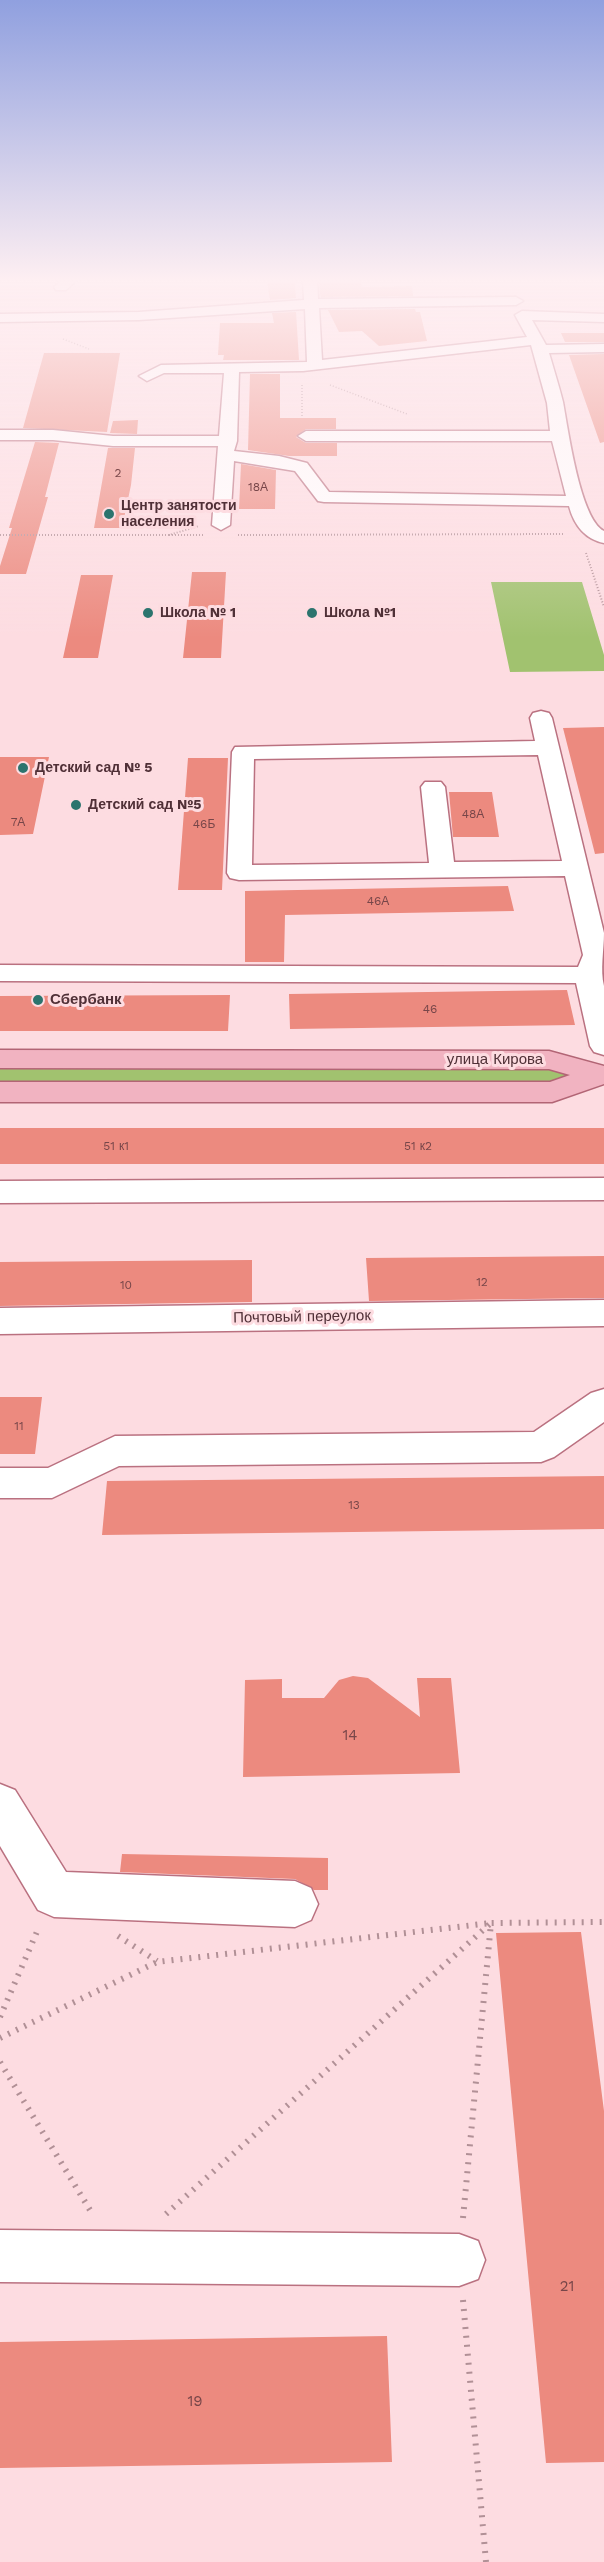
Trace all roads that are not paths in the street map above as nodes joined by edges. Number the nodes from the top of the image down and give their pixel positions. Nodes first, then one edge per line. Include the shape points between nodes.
1 (230, 399) edge
2 (553, 399) edge
3 (0, 435) edge
4 (306, 436) dead end
5 (559, 436) junction
6 (228, 448) junction
7 (577, 501) junction
8 (604, 521) edge
9 (581, 528) junction
10 (225, 530) road end
11 (604, 538) edge
12 (541, 718) dead end
13 (549, 748) junction
14 (433, 787) dead end
15 (576, 868) junction
16 (442, 870) junction
17 (0, 973) edge
18 (588, 975) junction
19 (604, 1046) edge
20 (0, 1059) edge
21 (602, 1075) edge
22 (0, 1092) edge
23 (604, 1189) edge
24 (0, 1192) edge
25 (604, 1313) edge
26 (0, 1321) edge
27 (604, 1403) edge
28 (0, 1483) edge
29 (0, 1806) edge
30 (295, 1904) dead end
31 (0, 2256) edge
32 (459, 2260) road end

1 - 6 street
2 - 5 street
3 - 6 street via 53,435
4 - 5 street
5 - 7 street
6 - 7 street via 301,467 324,497
6 - 10 street
7 - 9 street
8 - 9 street
9 - 11 street
12 - 13 street
13 - 15 street
13 - 16 street via 243,752 239,873
14 - 16 street
15 - 16 street
15 - 18 street via 596,955
17 - 18 street
18 - 19 street
20 - 21 main road, улица Кирова via 549,1060
21 - 22 main road, улица Кирова via 552,1092
23 - 24 street
25 - 26 street, Почтовый переулок
27 - 28 street via 541,1447 115,1451 52,1483
29 - 30 street via 54,1894
31 - 32 street

